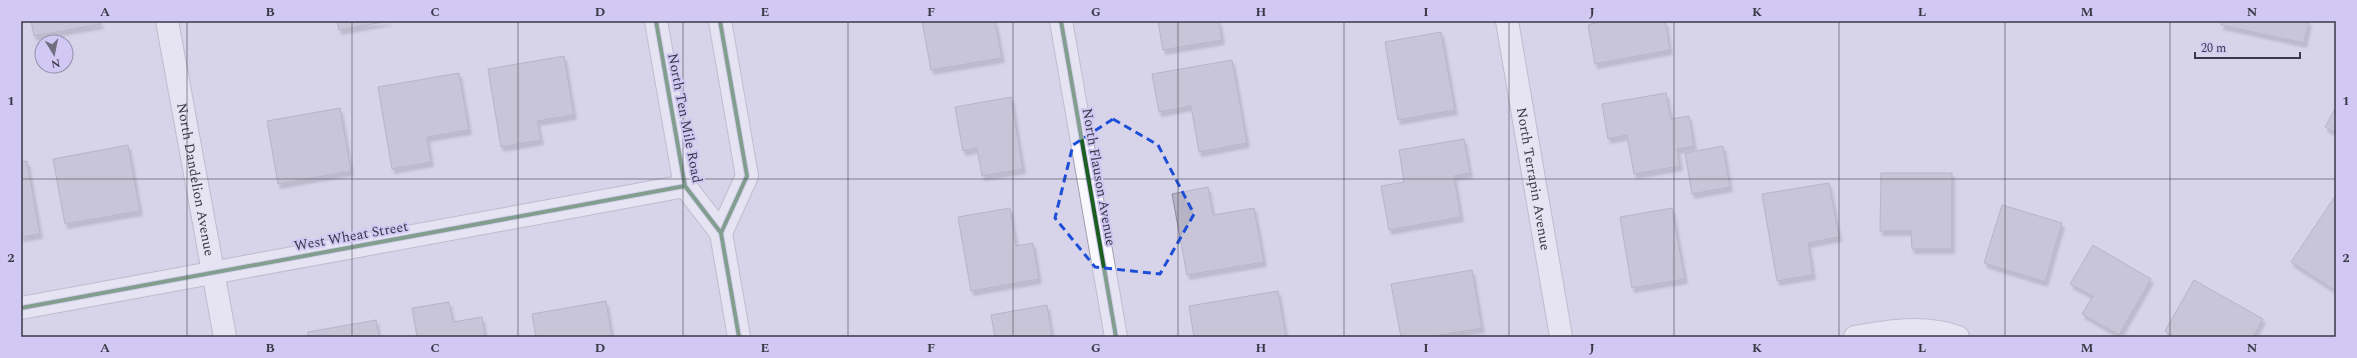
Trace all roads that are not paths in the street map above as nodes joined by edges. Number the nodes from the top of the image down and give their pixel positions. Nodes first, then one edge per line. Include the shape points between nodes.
1 (167, 21) edge
2 (656, 21) edge
3 (720, 21) edge
4 (1061, 21) edge
5 (1507, 21) edge
6 (685, 186) junction
7 (721, 233) junction
8 (213, 272) junction
9 (21, 308) edge
10 (225, 337) edge
11 (739, 337) edge
12 (1116, 337) edge
13 (1561, 337) edge
14 (1855, 337) edge
15 (1958, 337) edge

1 - 8 street, North Dandelion Avenue
2 - 6 street, North Ten Mile Road
3 - 7 street via 747,176
4 - 12 street, North Flauson Avenue
5 - 13 street, North Terrapin Avenue
6 - 7 street, North Ten Mile Road
6 - 8 street, West Wheat Street
7 - 11 street, North Ten Mile Road
8 - 9 street, West Wheat Street
8 - 10 street, North Dandelion Avenue
14 - 15 street via 1894,330 1945,332

